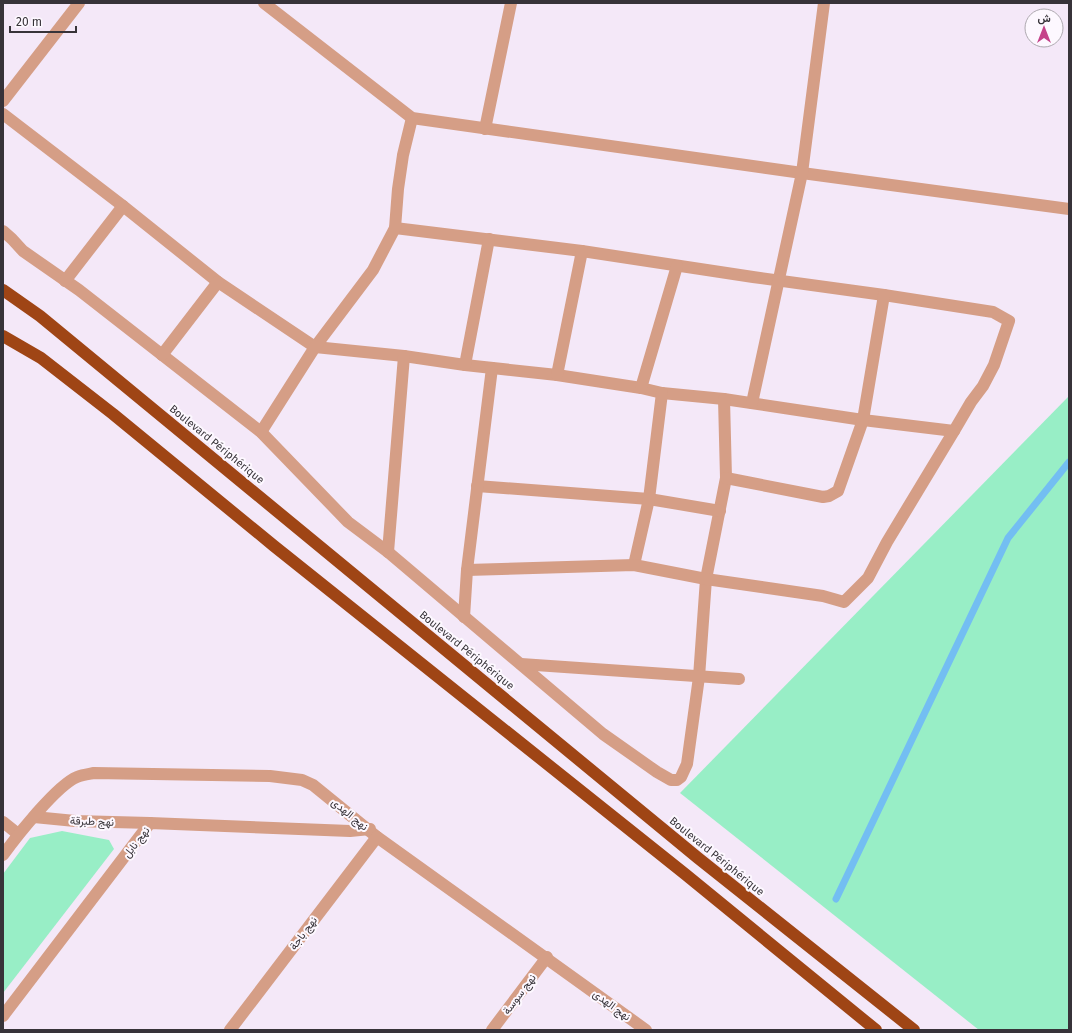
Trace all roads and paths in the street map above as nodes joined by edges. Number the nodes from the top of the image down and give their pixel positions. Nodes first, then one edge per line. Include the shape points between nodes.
1 (79, 3) edge
2 (264, 3) edge
3 (511, 3) edge
4 (824, 3) edge
5 (3, 101) edge
6 (3, 114) edge
7 (412, 118) junction
8 (485, 129) junction
9 (802, 173) junction
10 (123, 206) junction
11 (1069, 209) edge
12 (395, 228) junction
13 (3, 231) edge
14 (489, 239) junction
15 (582, 251) junction
16 (677, 266) junction
17 (778, 280) junction
18 (65, 281) junction
19 (218, 282) junction
20 (3, 290) edge
21 (884, 295) junction
22 (3, 336) edge
23 (315, 347) junction
24 (162, 355) junction
25 (404, 356) junction
26 (464, 365) junction
27 (492, 368) junction
28 (557, 375) junction
29 (641, 388) junction
30 (662, 393) junction
31 (724, 399) junction
32 (752, 403) junction
33 (863, 420) junction
34 (954, 431) junction
35 (261, 432) junction
36 (726, 478) junction
37 (477, 486) junction
38 (649, 499) junction
39 (720, 511) junction
40 (388, 552) junction
41 (634, 565) junction
42 (467, 570) junction
43 (706, 579) junction
44 (464, 617) junction
45 (521, 664) junction
46 (699, 677) junction
47 (739, 679) dead end
48 (34, 817) junction
49 (3, 822) edge
50 (150, 823) junction
51 (374, 833) junction
52 (18, 834) junction
53 (3, 855) edge
54 (547, 957) junction
55 (3, 1016) edge
56 (230, 1030) edge
57 (492, 1030) edge
58 (646, 1030) edge
59 (876, 1030) edge
60 (914, 1030) edge

1 - 5 street
2 - 7 street
3 - 8 street
4 - 9 street
6 - 10 street
7 - 8 street
7 - 12 street via 399,182
8 - 9 street
9 - 11 street
9 - 17 street
10 - 18 street
10 - 19 street
12 - 14 street
12 - 23 street via 373,270
13 - 18 street via 22,251
14 - 15 street
14 - 26 street
15 - 16 street
15 - 28 street
16 - 17 street
16 - 29 street
17 - 21 street
17 - 32 street
18 - 24 street
19 - 23 street
19 - 24 street
20 - 60 highway, Boulevard Périphérique via 40,316 698,858
21 - 33 street
21 - 34 street via 993,312 1009,321 994,365
22 - 59 highway via 41,358 113,414
23 - 25 street
23 - 35 street
24 - 35 street
25 - 26 street
25 - 40 street
26 - 27 street
27 - 28 street
27 - 37 street
28 - 29 street
29 - 30 street
30 - 31 street
30 - 38 street
31 - 32 street
31 - 36 street
32 - 33 street
33 - 34 street
33 - 36 street via 838,491 829,496
34 - 43 street via 868,578 844,602 823,596
35 - 40 street via 348,522
36 - 39 street
37 - 38 street
37 - 42 street
38 - 39 street
38 - 41 street
39 - 43 street
40 - 44 street
41 - 42 street
41 - 43 street
42 - 44 street
43 - 46 street
44 - 45 street
45 - 46 street
45 - 46 street via 603,734 671,780 681,777 687,764
46 - 47 street
48 - 50 street, نهج طبرقة
48 - 51 street, نهج الهدى via 60,789 76,778 94,773 270,776 313,784
48 - 52 street, نهج الهدى
49 - 52 street
50 - 51 street, نهج نابل
50 - 55 street, نهج نابل
51 - 54 street, نهج الهدى
51 - 56 street, نهج باجة
52 - 53 street
54 - 57 street, نهج سوسة
54 - 58 street, نهج الهدى

